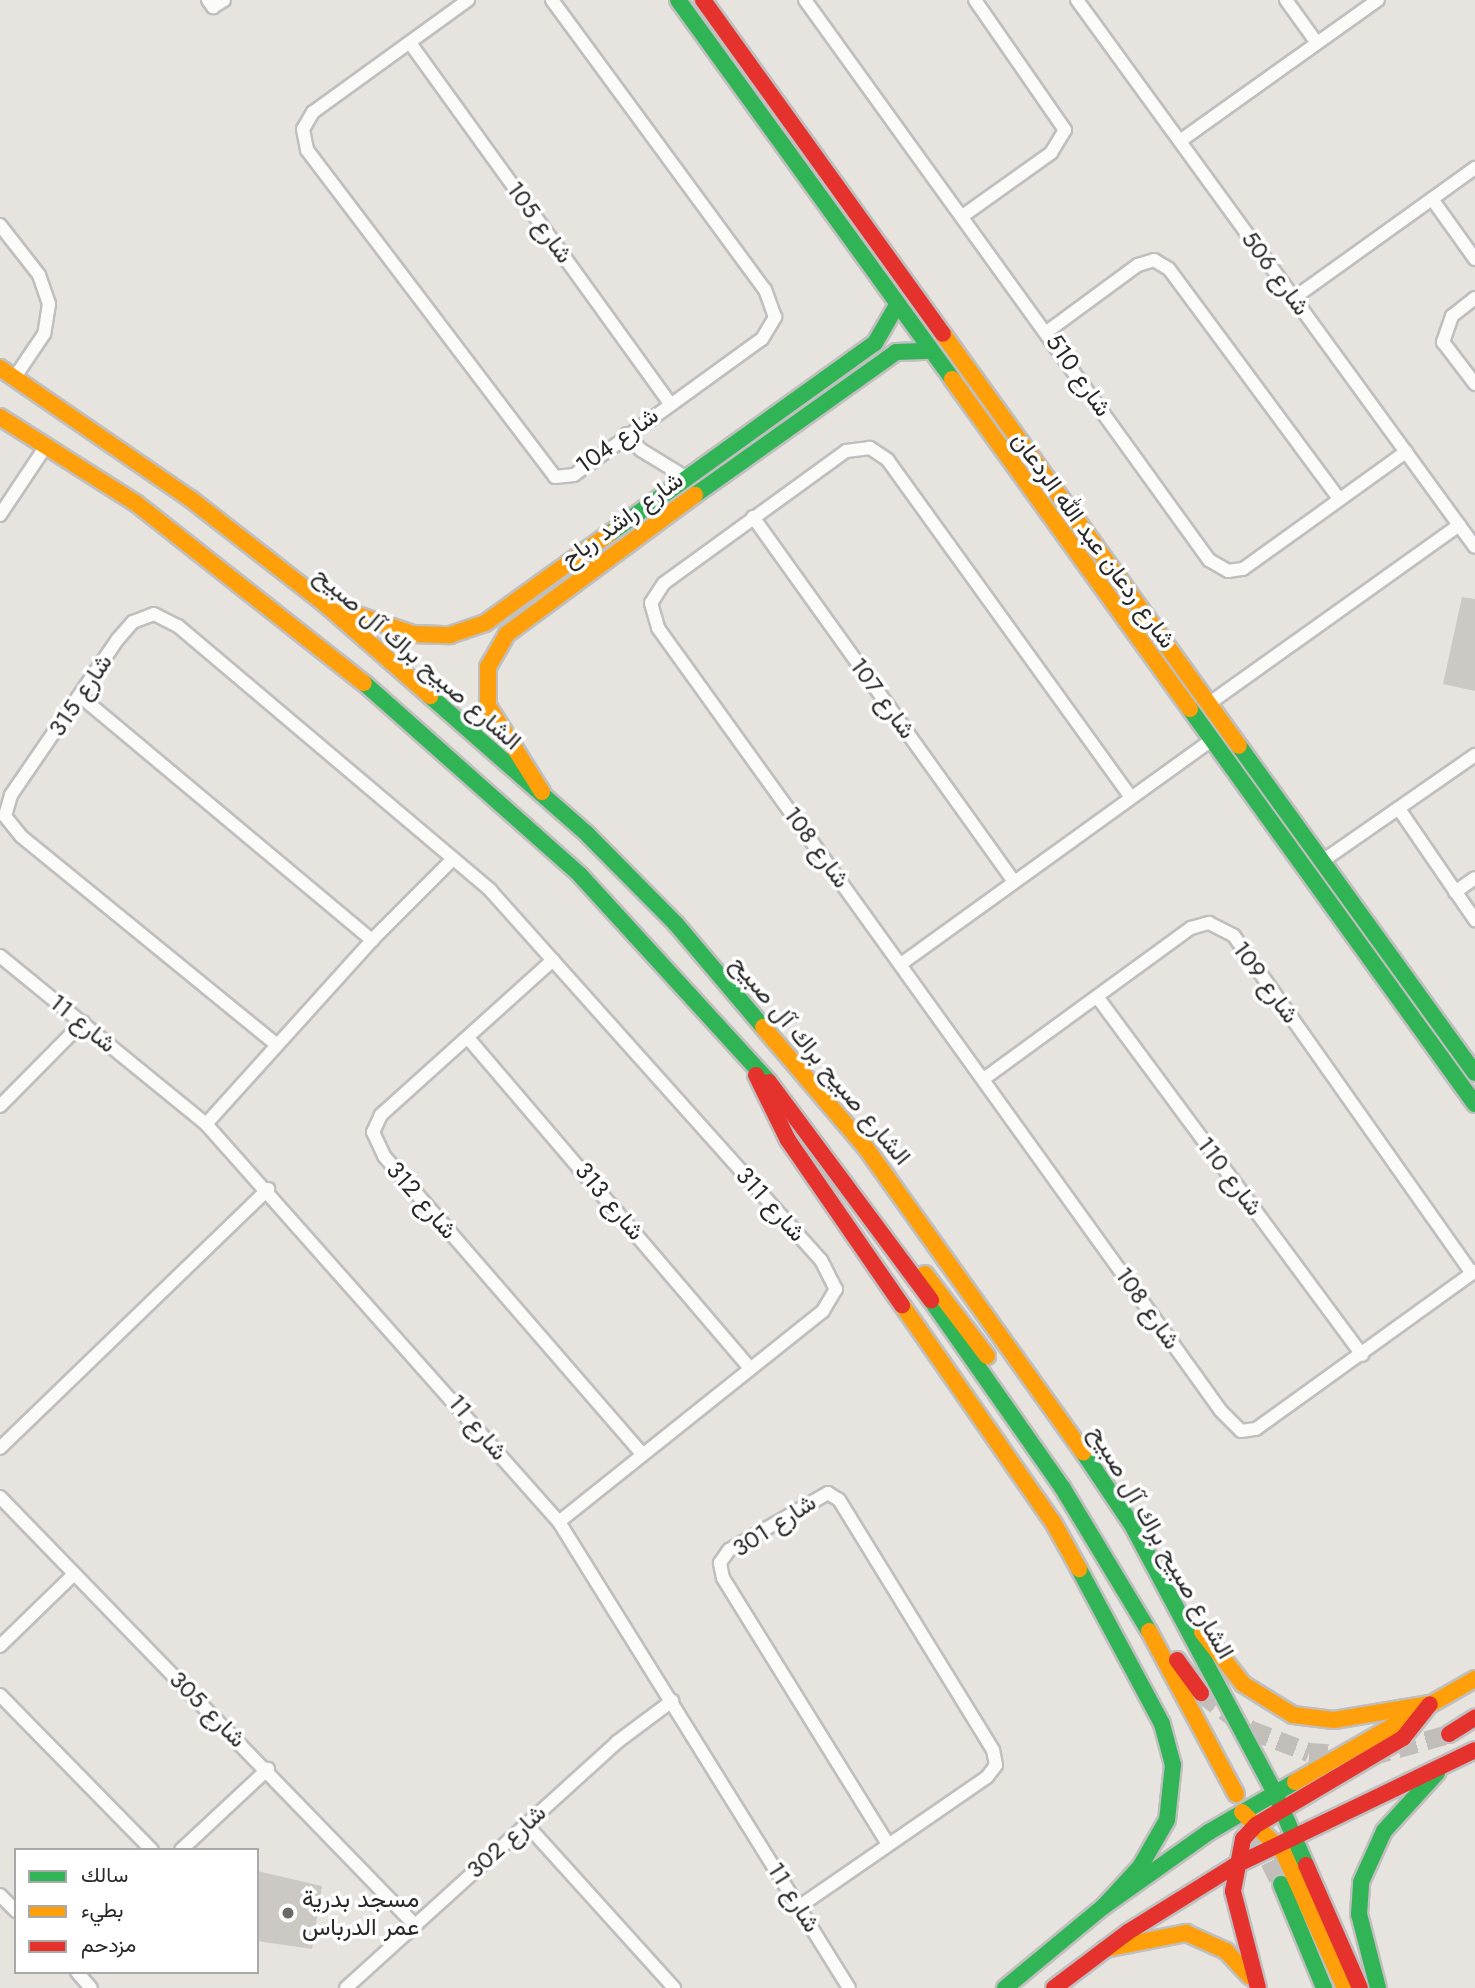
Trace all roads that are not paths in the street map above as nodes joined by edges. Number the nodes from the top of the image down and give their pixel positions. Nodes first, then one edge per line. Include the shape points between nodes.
1 (208, 0) edge
2 (224, 0) edge
3 (552, 0) edge
4 (678, 0) edge
5 (703, 0) edge
6 (805, 0) edge
7 (975, 0) edge
8 (1077, 0) edge
9 (1286, 0) edge
10 (1378, 0) edge
11 (460, 2) edge
12 (410, 43) junction
13 (1317, 43) junction
14 (1180, 141) junction
15 (1475, 168) edge
16 (1432, 199) junction
17 (964, 215) junction
18 (0, 225) edge
19 (1475, 259) edge
20 (1294, 298) junction
21 (1475, 298) edge
22 (897, 305) junction
23 (1048, 331) junction
24 (875, 343) junction
25 (930, 351) junction
26 (886, 357) junction
27 (0, 368) edge
28 (15, 377) junction
29 (1475, 384) edge
30 (669, 401) junction
31 (0, 417) edge
32 (627, 434) junction
33 (46, 446) junction
34 (1406, 452) junction
35 (688, 478) junction
36 (1046, 480) junction
37 (1031, 491) junction
38 (1338, 497) junction
39 (0, 515) edge
40 (753, 517) junction
41 (1459, 526) junction
42 (1475, 547) edge
43 (1113, 574) junction
44 (1097, 585) junction
45 (325, 604) junction
46 (80, 696) junction
47 (1207, 705) junction
48 (1210, 741) junction
49 (1475, 754) edge
50 (1130, 796) junction
51 (549, 804) junction
52 (1399, 809) junction
53 (452, 860) junction
54 (1321, 862) junction
55 (1475, 878) edge
56 (1013, 880) junction
57 (1455, 892) junction
58 (1475, 920) edge
59 (372, 940) junction
60 (0, 956) edge
61 (553, 960) junction
62 (901, 964) junction
63 (1098, 998) junction
64 (1424, 1003) junction
65 (1409, 1013) junction
66 (83, 1022) junction
67 (468, 1038) junction
68 (277, 1045) junction
69 (750, 1057) junction
70 (1475, 1073) edge
71 (985, 1078) junction
72 (1475, 1104) edge
73 (0, 1105) edge
74 (206, 1124) junction
75 (268, 1189) junction
76 (899, 1255) junction
77 (1474, 1272) edge
78 (1362, 1354) junction
79 (748, 1366) junction
80 (0, 1448) edge
81 (641, 1453) junction
82 (0, 1497) edge
83 (559, 1522) junction
84 (74, 1574) junction
85 (1177, 1603) junction
86 (0, 1646) edge
87 (1475, 1679) edge
88 (1201, 1693) tunnel mouth
89 (0, 1695) edge
90 (671, 1701) junction
91 (1430, 1704) junction
92 (1475, 1718) edge
93 (1449, 1734) tunnel mouth
94 (1475, 1750) edge
95 (268, 1769) junction
96 (1437, 1773) junction
97 (1275, 1793) junction
98 (1236, 1794) dead end
99 (1282, 1809) junction
100 (1242, 1812) junction
101 (526, 1824) junction
102 (1259, 1824) junction
103 (1295, 1835) junction
104 (888, 1844) junction
105 (1277, 1844) junction
106 (150, 1848) edge
107 (183, 1848) edge
108 (1234, 1866) junction
109 (1281, 1884) tunnel mouth
110 (0, 1895) edge
111 (800, 1906) junction
112 (1103, 1907) junction
113 (14, 1909) edge
114 (414, 1924) junction
115 (1105, 1949) junction
116 (78, 1974) edge
117 (91, 1988) edge
118 (346, 1988) edge
119 (674, 1988) edge
120 (849, 1988) edge
121 (1005, 1988) edge
122 (1054, 1988) edge
123 (1258, 1988) edge
124 (1324, 1988) edge
125 (1345, 1988) edge
126 (1360, 1988) edge
127 (1378, 1988) edge

1 - 2 street via 213,6
3 - 30 street, شارع 104 via 765,290 775,317 762,339
4 - 22 main road, شارع ردعان عبد الله الردعان
5 - 36 main road, شارع ردعان عبد الله الردعان
6 - 17 street, شارع 510
7 - 17 street via 1065,130 1051,153
8 - 14 street, شارع 506
9 - 13 street
10 - 13 street
11 - 12 street, شارع 104
12 - 30 street, شارع 105
12 - 32 street, شارع 104 via 313,112 303,129 307,150 541,466 555,477 574,475
13 - 14 street
14 - 20 street, شارع 506
15 - 16 street
16 - 19 street
16 - 20 street
17 - 23 street, شارع 510
18 - 28 street via 39,275 49,304 44,334
20 - 34 street, شارع 506
21 - 29 street via 1452,316 1443,342
22 - 24 main road, شارع راشد رباح via 888,330
22 - 25 main road, شارع ردعان عبد الله الردعان
23 - 38 street via 1138,265 1154,260 1170,269
23 - 38 street, شارع 510 via 1209,560 1228,571 1244,569
24 - 26 main road
24 - 35 main road, شارع راشد رباح
25 - 26 main road, شارع راشد رباح via 907,349
25 - 37 main road, شارع ردعان عبد الله الردعان
26 - 51 main road, شارع راشد رباح via 553,598 499,644 488,667 488,706
27 - 28 main road, الشارع صبيح براك آل صبيح
28 - 45 main road, الشارع صبيح براك آل صبيح via 192,500
30 - 32 street, شارع 104
31 - 33 main road
32 - 35 street via 641,450
33 - 39 street
33 - 69 main road via 137,504 319,644 580,875
34 - 38 street, شارع 510
34 - 41 street, شارع 506
35 - 45 main road, شارع راشد رباح via 495,618 468,631 413,634
36 - 37 main road
36 - 43 main road, شارع ردعان عبد الله الردعان
37 - 44 main road, شارع ردعان عبد الله الردعان
40 - 50 street, شارع 108 via 846,451 875,450 888,460
40 - 56 street, شارع 107
40 - 62 street, شارع 108 via 664,583 651,603 658,628
41 - 42 street, شارع 506
41 - 47 street
43 - 44 main road
43 - 47 main road, شارع ردعان عبد الله الردعان
44 - 48 main road, شارع ردعان عبد الله الردعان
45 - 51 main road, الشارع صبيح براك آل صبيح
46 - 53 street, شارع 315 via 126,631 154,614 178,626
46 - 59 street
46 - 68 street, شارع 315 via 11,795 5,816 21,836
47 - 54 main road, شارع ردعان عبد الله الردعان
48 - 50 street
48 - 65 main road, شارع ردعان عبد الله الردعان
49 - 52 street
50 - 56 street
51 - 85 main road, الشارع صبيح براك آل صبيح via 676,924 866,1148 1086,1451
52 - 54 street
52 - 57 street
53 - 59 street
53 - 61 street, شارع 311 via 490,890
54 - 64 main road, شارع ردعان عبد الله الردعان
55 - 57 street
56 - 62 street
57 - 58 street
59 - 68 street
60 - 66 street, شارع 11
61 - 67 street, شارع 312
61 - 79 street, شارع 311 via 821,1260 835,1289 824,1311
62 - 71 street, شارع 108
63 - 71 street, شارع 109
63 - 77 street, شارع 109 via 1191,928 1209,923 1234,936
63 - 78 street, شارع 110
64 - 65 main road
64 - 70 main road, شارع ردعان عبد الله الردعان
65 - 72 main road, شارع ردعان عبد الله الردعان
66 - 73 street
66 - 74 street, شارع 11
67 - 79 street, شارع 313
67 - 81 street, شارع 312 via 381,1115 373,1132 384,1156
68 - 74 street
69 - 76 main road
69 - 112 main road via 788,1140 1052,1522 1162,1724 1173,1765 1167,1819 1140,1867
71 - 78 street, شارع 108 via 1221,1411 1241,1430 1256,1429
74 - 75 street, شارع 11
75 - 80 street
75 - 83 street, شارع 11
76 - 88 main road via 947,1299 1071,1478
76 - 98 main road via 1092,1532
77 - 78 street, شارع 108
79 - 81 street, شارع 311
81 - 83 street, شارع 311
82 - 84 street, شارع 305
83 - 90 street, شارع 11
84 - 86 street
84 - 95 street, شارع 305
85 - 91 main road via 1243,1684 1280,1710 1334,1720
85 - 97 main road, الشارع صبيح براك آل صبيح
87 - 91 main road
89 - 106 street
90 - 101 street, شارع 302
90 - 111 street, شارع 11
91 - 97 main road
91 - 99 main road via 1403,1738
92 - 93 main road
94 - 96 main road
95 - 107 street
95 - 114 street, شارع 305
96 - 103 main road
96 - 127 main road via 1384,1831 1361,1882 1360,1924
97 - 99 main road, الشارع صبيح براك آل صبيح
97 - 100 main road
99 - 102 main road
99 - 103 main road, الشارع صبيح براك آل صبيح
100 - 102 main road
100 - 112 main road
101 - 114 street, شارع 302
101 - 119 street
102 - 105 main road
102 - 108 main road via 1243,1839
103 - 105 main road
103 - 126 main road, الشارع صبيح براك آل صبيح
104 - 104 street, شارع 301 via 987,1777 996,1757 839,1500 828,1493 729,1550 720,1563 723,1578
104 - 111 street, شارع 301
105 - 108 main road
105 - 125 main road
108 - 115 main road
108 - 123 main road via 1235,1903
109 - 124 main road
110 - 113 street
111 - 120 street, شارع 11
112 - 121 main road
114 - 118 street, شارع 302
115 - 122 main road
115 - 123 main road via 1167,1933 1196,1935 1236,1959
116 - 117 street

